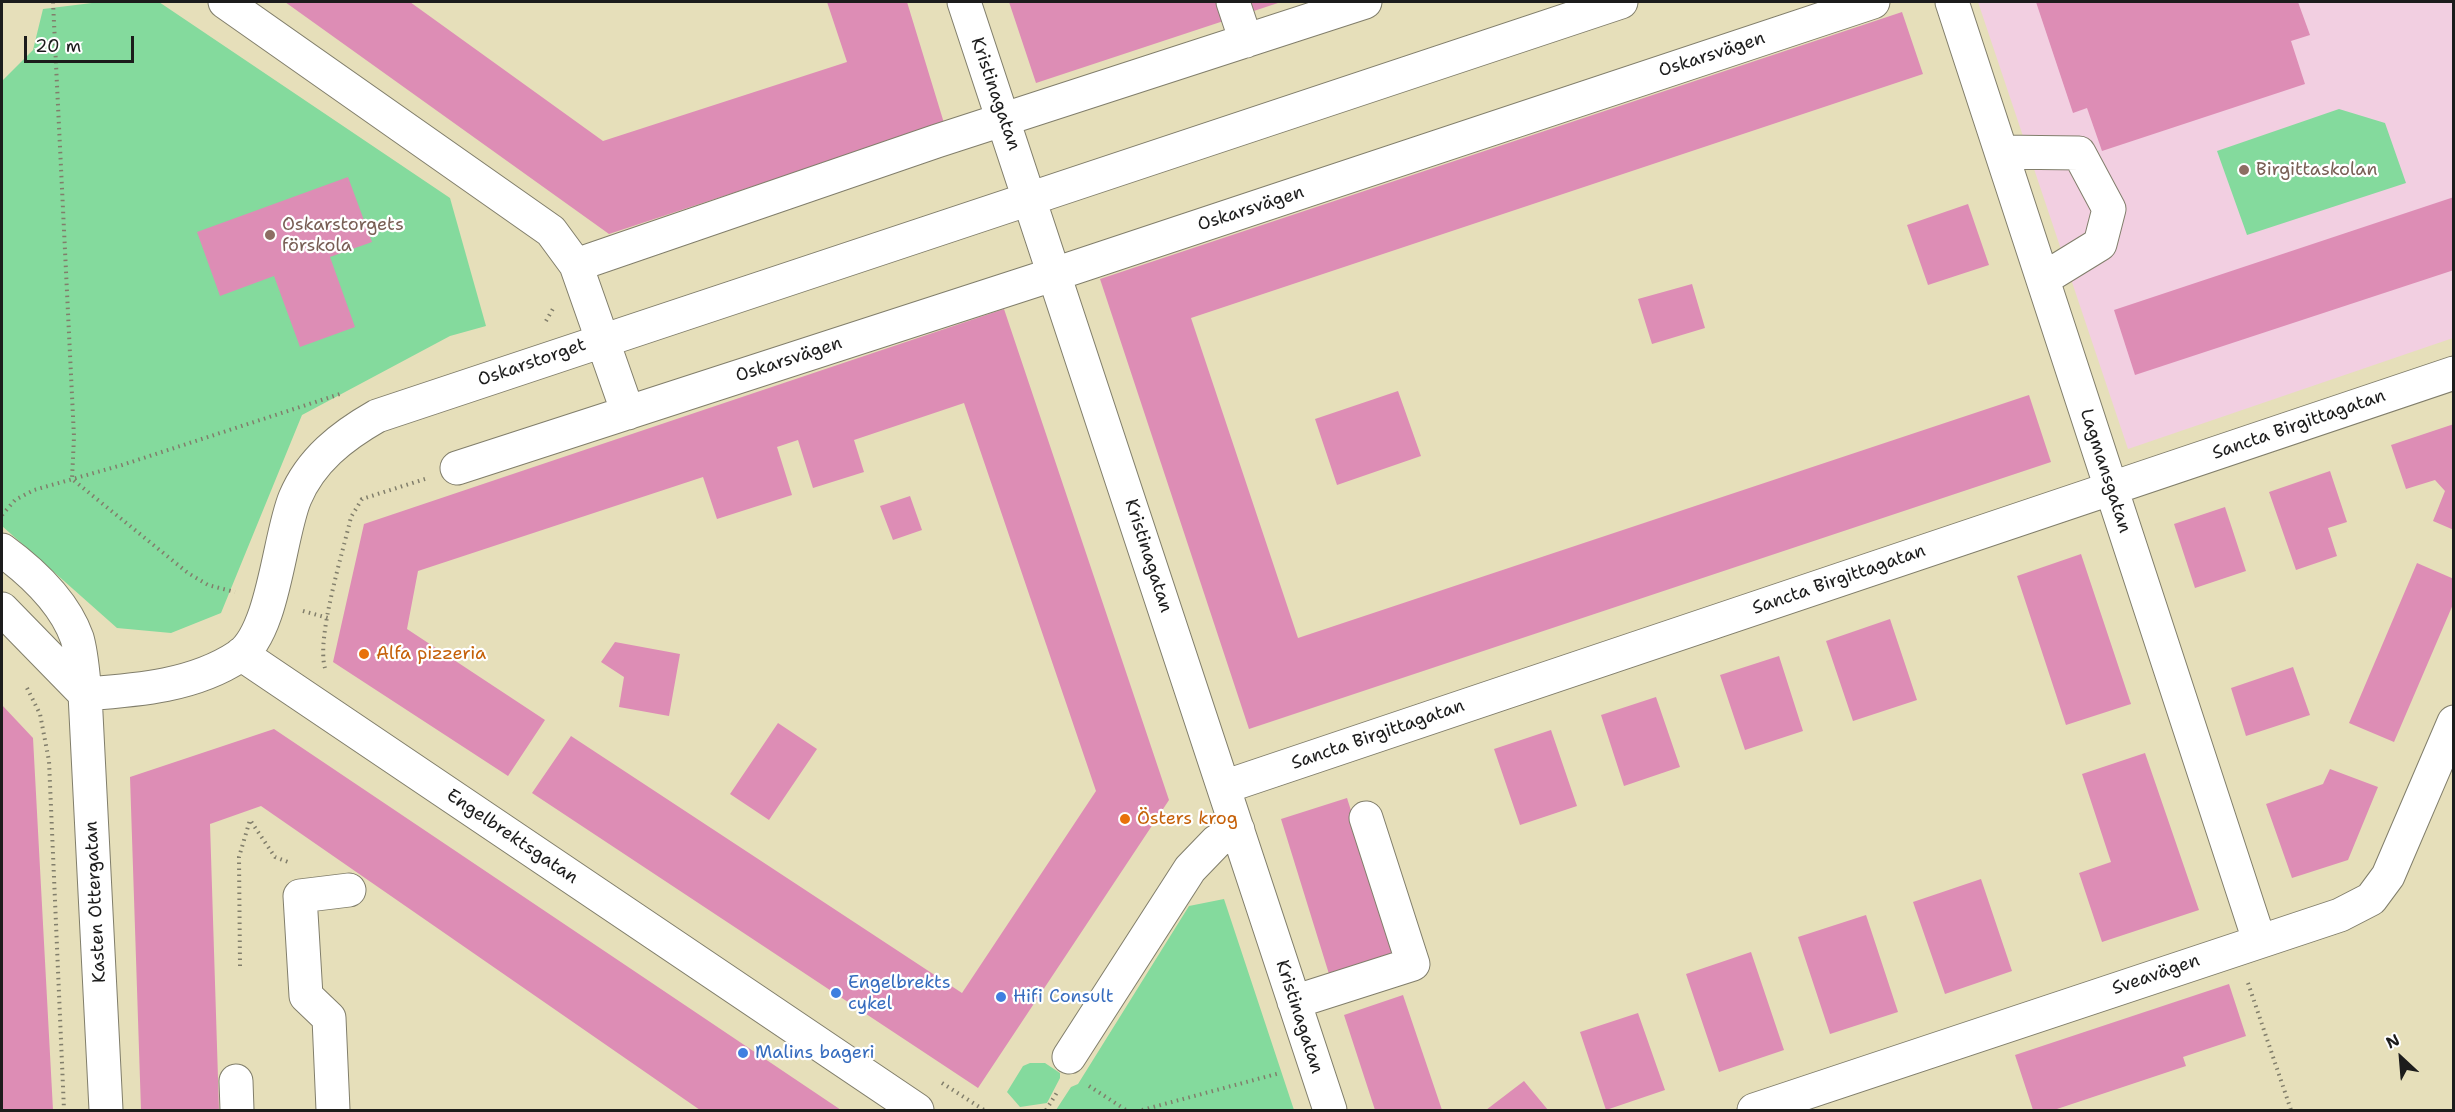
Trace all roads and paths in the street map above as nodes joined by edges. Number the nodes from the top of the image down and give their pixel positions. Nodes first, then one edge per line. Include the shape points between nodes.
1 (53, 2) edge
2 (225, 2) edge
3 (964, 2) edge
4 (1233, 2) edge
5 (1365, 2) edge
6 (1621, 2) edge
7 (1873, 2) edge
8 (1952, 2) edge
9 (1246, 41) junction
10 (1004, 121) junction
11 (2001, 152) junction
12 (1030, 197) junction
13 (576, 265) junction
14 (1055, 274) junction
15 (2043, 279) junction
16 (542, 327) dead end
17 (602, 339) junction
18 (2454, 373) edge
19 (349, 391) dead end
20 (628, 413) junction
21 (457, 468) joint
22 (72, 479) junction
23 (2111, 488) junction
24 (2, 515) edge
25 (2, 550) edge
26 (227, 590) dead end
27 (2, 609) edge
28 (328, 618) dead end
29 (241, 654) junction
30 (24, 683) dead end
31 (85, 694) junction
32 (2454, 722) edge
33 (1224, 787) junction
34 (1366, 818) dead end
35 (1238, 830) junction
36 (292, 863) dead end
37 (349, 890) dead end
38 (2247, 944) junction
39 (240, 966) dead end
40 (1294, 1002) junction
41 (1069, 1057) dead end
42 (1314, 1063) junction
43 (1088, 1085) dead end
44 (64, 1110) edge
45 (106, 1110) edge
46 (333, 1110) edge
47 (917, 1110) edge
48 (1126, 1110) edge
49 (1142, 1110) edge
50 (1330, 1110) edge
51 (1754, 1110) edge
52 (2290, 1110) edge

1 - 22 path via 74,437
2 - 13 street, Oskarstorget via 551,231
3 - 10 street, Kristinagatan
4 - 9 street
5 - 9 street
6 - 12 street
7 - 14 street, Oskarsvägen
8 - 11 street, Lagmansgatan
9 - 10 street
10 - 12 street, Kristinagatan
10 - 13 street
11 - 15 street, Lagmansgatan
11 - 15 street via 2079,153 2109,209 2100,244
12 - 14 street, Kristinagatan
12 - 17 street
13 - 16 path
13 - 17 street, Oskarstorget
14 - 20 street, Oskarsvägen
14 - 33 street, Kristinagatan
15 - 23 street, Lagmansgatan
17 - 20 street
17 - 29 street, Oskarstorget via 377,416 334,443 313,466 294,499 269,601 258,629
18 - 23 street, Sancta Birgittagatan
19 - 22 path
20 - 21 street, Oskarsvägen
21 - 28 path via 362,499 357,504
22 - 24 path via 34,490 15,500
22 - 26 path via 188,573 208,585
23 - 33 street, Sancta Birgittagatan
23 - 38 street, Lagmansgatan
25 - 31 street via 52,595 76,638
27 - 31 street
29 - 31 street via 203,674 173,683
29 - 47 street, Engelbrektsgatan
30 - 44 path via 39,714 49,761
31 - 45 street, Kasten Ottergatan
32 - 38 street, Sveavägen via 2388,876 2371,899 2340,915
33 - 35 street, Kristinagatan
34 - 40 street via 1413,964
35 - 40 street, Kristinagatan
35 - 41 street via 1218,841 1190,869
36 - 39 path via 275,857 250,820 239,857
37 - 46 street via 300,896 306,996 329,1018
38 - 51 street, Sveavägen
38 - 52 path
40 - 42 street, Kristinagatan
42 - 49 path
42 - 50 street, Kristinagatan
43 - 48 path

